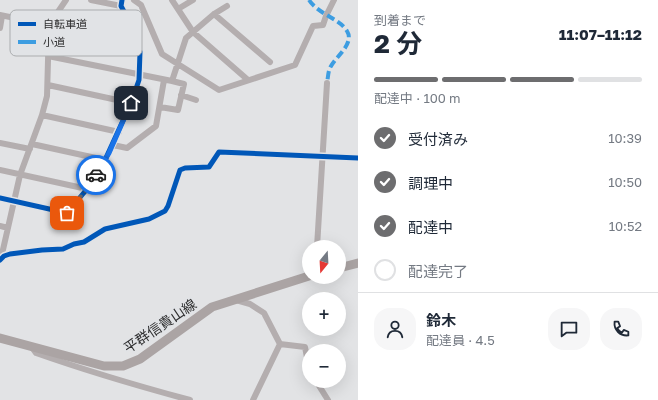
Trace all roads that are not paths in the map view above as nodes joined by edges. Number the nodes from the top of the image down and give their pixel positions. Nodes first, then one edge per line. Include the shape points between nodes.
1 (66, 0) edge
2 (91, 0) edge
3 (134, 0) edge
4 (172, 0) edge
5 (193, 0) edge
6 (334, 0) edge
7 (122, 3) edge
8 (228, 6) dead end
9 (178, 9) junction
10 (59, 10) edge
11 (214, 14) junction
12 (1, 16) edge
13 (0, 28) edge
14 (193, 32) junction
15 (48, 56) joint
16 (140, 56) edge
17 (270, 62) dead end
18 (178, 63) junction
19 (140, 75) junction
20 (164, 80) junction
21 (248, 80) junction
22 (172, 81) junction
23 (327, 83) dead end
24 (48, 85) junction
25 (181, 95) junction
26 (196, 100) dead end
27 (131, 103) junction
28 (160, 107) junction
29 (42, 115) junction
30 (119, 132) junction
31 (0, 143) edge
32 (112, 145) junction
33 (31, 146) junction
34 (322, 156) junction
35 (358, 158) edge
36 (105, 160) junction
37 (0, 170) edge
38 (20, 175) junction
39 (87, 189) junction
40 (0, 198) edge
41 (15, 202) junction
42 (0, 226) edge
43 (8, 228) junction
44 (317, 240) edge
45 (2, 256) edge
46 (358, 263) edge
47 (346, 266) edge
48 (302, 278) edge
49 (234, 299) junction
50 (0, 338) edge
51 (280, 344) junction
52 (31, 346) junction
53 (302, 346) edge
54 (320, 388) edge
55 (190, 400) edge
56 (253, 400) edge
57 (328, 400) edge

1 - 10 street
2 - 7 street
3 - 18 street via 141,5 162,54
4 - 9 street
5 - 9 street
6 - 21 street via 323,25 313,26 294,65
8 - 11 street
9 - 14 street
11 - 14 street
11 - 17 street
12 - 13 street
14 - 18 street via 186,38
14 - 21 street
15 - 19 street
15 - 24 street
16 - 19 street
18 - 21 street via 220,90
18 - 22 street
19 - 20 street
19 - 27 street
20 - 22 street
20 - 28 street
22 - 25 street via 184,84
23 - 34 street
24 - 27 street
24 - 29 street
25 - 26 street
25 - 28 street via 178,110
27 - 30 street
28 - 32 street via 156,126 127,148
29 - 30 street
29 - 33 street
30 - 32 street
31 - 33 street
32 - 36 street
33 - 36 street
33 - 38 street
34 - 35 street
34 - 44 street
34 - 45 street via 219,152 209,166 180,170 165,211 149,219 105,229 84,242 63,249
36 - 39 street
37 - 38 street
38 - 39 street
38 - 41 street
39 - 41 street via 67,213
40 - 41 street
41 - 43 street
42 - 43 street
43 - 45 street
46 - 47 main road
48 - 49 main road, 平群信貴山線
49 - 51 street via 250,304 264,313
49 - 52 main road, 平群信貴山線 via 212,307 140,359 123,366 104,366
50 - 52 main road, 平群信貴山線
51 - 53 street
51 - 56 street
52 - 55 street via 36,354 85,371
54 - 57 street

